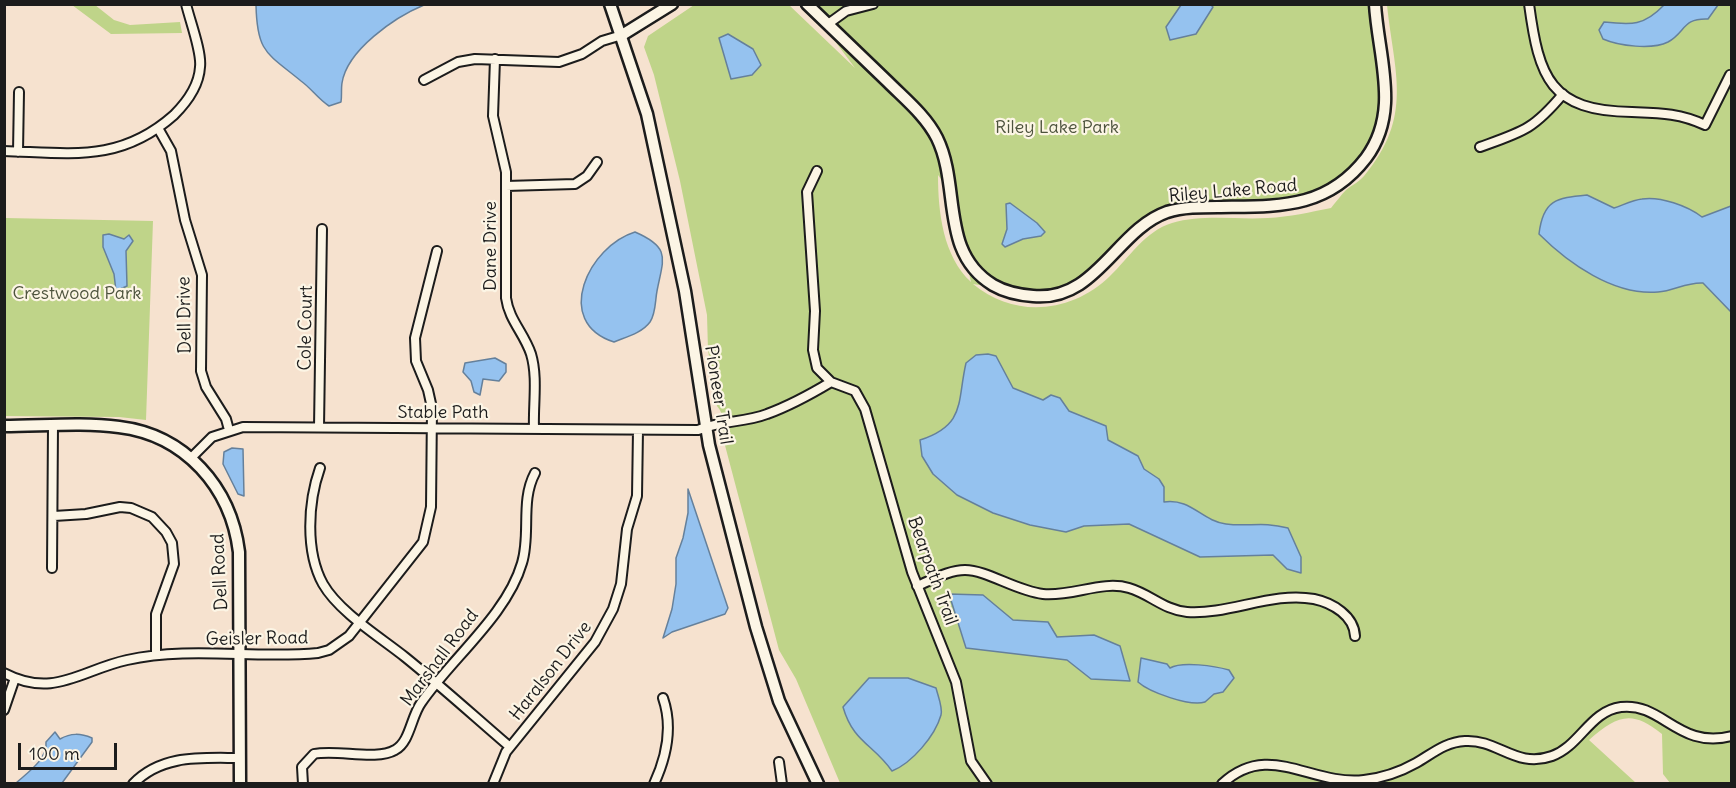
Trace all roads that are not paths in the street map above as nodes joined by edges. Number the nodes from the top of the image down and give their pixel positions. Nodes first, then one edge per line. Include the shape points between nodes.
1 (186, 4) edge
2 (609, 4) edge
3 (672, 4) edge
4 (807, 4) edge
5 (873, 4) edge
6 (1375, 4) edge
7 (1529, 4) edge
8 (828, 24) junction
9 (622, 35) junction
10 (495, 59) junction
11 (1730, 75) dead end
12 (424, 80) dead end
13 (18, 93) dead end
14 (1563, 94) junction
15 (158, 128) junction
16 (1480, 147) dead end
17 (4, 151) edge
18 (18, 152) junction
19 (597, 162) dead end
20 (817, 171) dead end
21 (506, 186) junction
22 (322, 229) dead end
23 (437, 250) dead end
24 (831, 382) junction
25 (4, 426) edge
26 (53, 426) junction
27 (705, 426) junction
28 (319, 427) junction
29 (431, 428) junction
30 (534, 429) junction
31 (229, 430) junction
32 (638, 430) junction
33 (191, 458) junction
34 (320, 468) dead end
35 (535, 473) dead end
36 (54, 516) junction
37 (52, 568) dead end
38 (917, 586) junction
39 (361, 622) junction
40 (1355, 636) dead end
41 (156, 655) junction
42 (239, 655) junction
43 (4, 673) edge
44 (15, 678) junction
45 (437, 683) junction
46 (663, 698) dead end
47 (4, 710) edge
48 (1731, 736) edge
49 (510, 747) junction
50 (240, 758) junction
51 (779, 762) dead end
52 (133, 783) edge
53 (240, 783) edge
54 (303, 783) edge
55 (493, 783) edge
56 (654, 783) edge
57 (782, 783) edge
58 (818, 783) edge
59 (987, 783) edge
60 (1221, 783) edge

1 - 15 street via 200,67 191,96
2 - 9 street, Pioneer Trail
3 - 9 street
4 - 8 street, Riley Lake Road
5 - 8 street via 846,11
6 - 8 street, Riley Lake Road via 1387,86 1383,122 1367,155 1342,182 1327,192 1292,204 1169,211 1145,223 1085,282 1071,290 1040,297 994,285 970,264 956,236 947,164 935,134 915,109
7 - 14 street via 1537,56 1549,81
9 - 10 street via 559,63
9 - 27 street, Pioneer Trail via 647,114 680,263
10 - 12 street via 458,62
10 - 21 street, Dane Drive via 494,116 506,163
11 - 14 street via 1704,125 1678,114 1595,109
13 - 18 street
14 - 16 street via 1536,124
15 - 18 street via 132,143 93,153
15 - 31 street, Dell Drive via 171,151 185,220 202,275 201,371
17 - 18 street
19 - 21 street via 575,184
20 - 24 street, Bearpath Trail via 807,192 815,310 813,350 817,368
21 - 30 street, Dane Drive via 506,298 532,360
22 - 28 street, Cole Court
23 - 29 street, Geisler Road via 415,338 416,361 431,400
24 - 27 street via 767,414
24 - 38 street, Bearpath Trail via 855,391 865,409
25 - 26 street, Dell Road
26 - 33 street, Dell Road via 136,430
26 - 36 street
27 - 32 street, Stable Path
27 - 58 street, Pioneer Trail via 766,665 794,736
28 - 29 street, Stable Path
28 - 31 street, Stable Path
29 - 30 street, Stable Path
29 - 39 street, Geisler Road via 431,507 427,532 418,551
30 - 32 street, Stable Path
31 - 33 street, Stable Path via 212,437
32 - 49 street, Haralson Drive via 637,496 613,609 596,642
33 - 42 street, Dell Road via 213,482 236,533
34 - 39 street via 312,490 313,559 332,597
35 - 45 street, Marshall Road via 528,490 526,547 517,578
36 - 37 street
36 - 41 street via 120,507 141,511 160,524 172,543 174,564 156,614
38 - 40 street via 948,573 968,570 1012,587 1045,594 1128,587 1172,609 1197,612 1303,597 1339,610 1353,624
38 - 59 street, Bearpath Trail via 948,658 971,761
39 - 42 street, Geisler Road via 340,643 318,653
39 - 45 street
41 - 42 street, Geisler Road
41 - 44 street, Geisler Road via 125,660 68,681 37,683
42 - 50 street, Dell Road
43 - 44 street, Geisler Road
44 - 47 street
45 - 49 street
45 - 54 street, Marshall Road via 420,705 398,748 384,754 314,754 303,766
46 - 56 street via 668,735
48 - 60 street via 1693,736 1646,710 1622,707 1599,716 1565,750 1539,759 1512,756 1489,745 1465,741 1442,747 1399,771 1364,780 1327,778 1266,763 1241,769
49 - 55 street, Haralson Drive
50 - 52 street via 170,761
50 - 53 street, Dell Road
51 - 57 street

